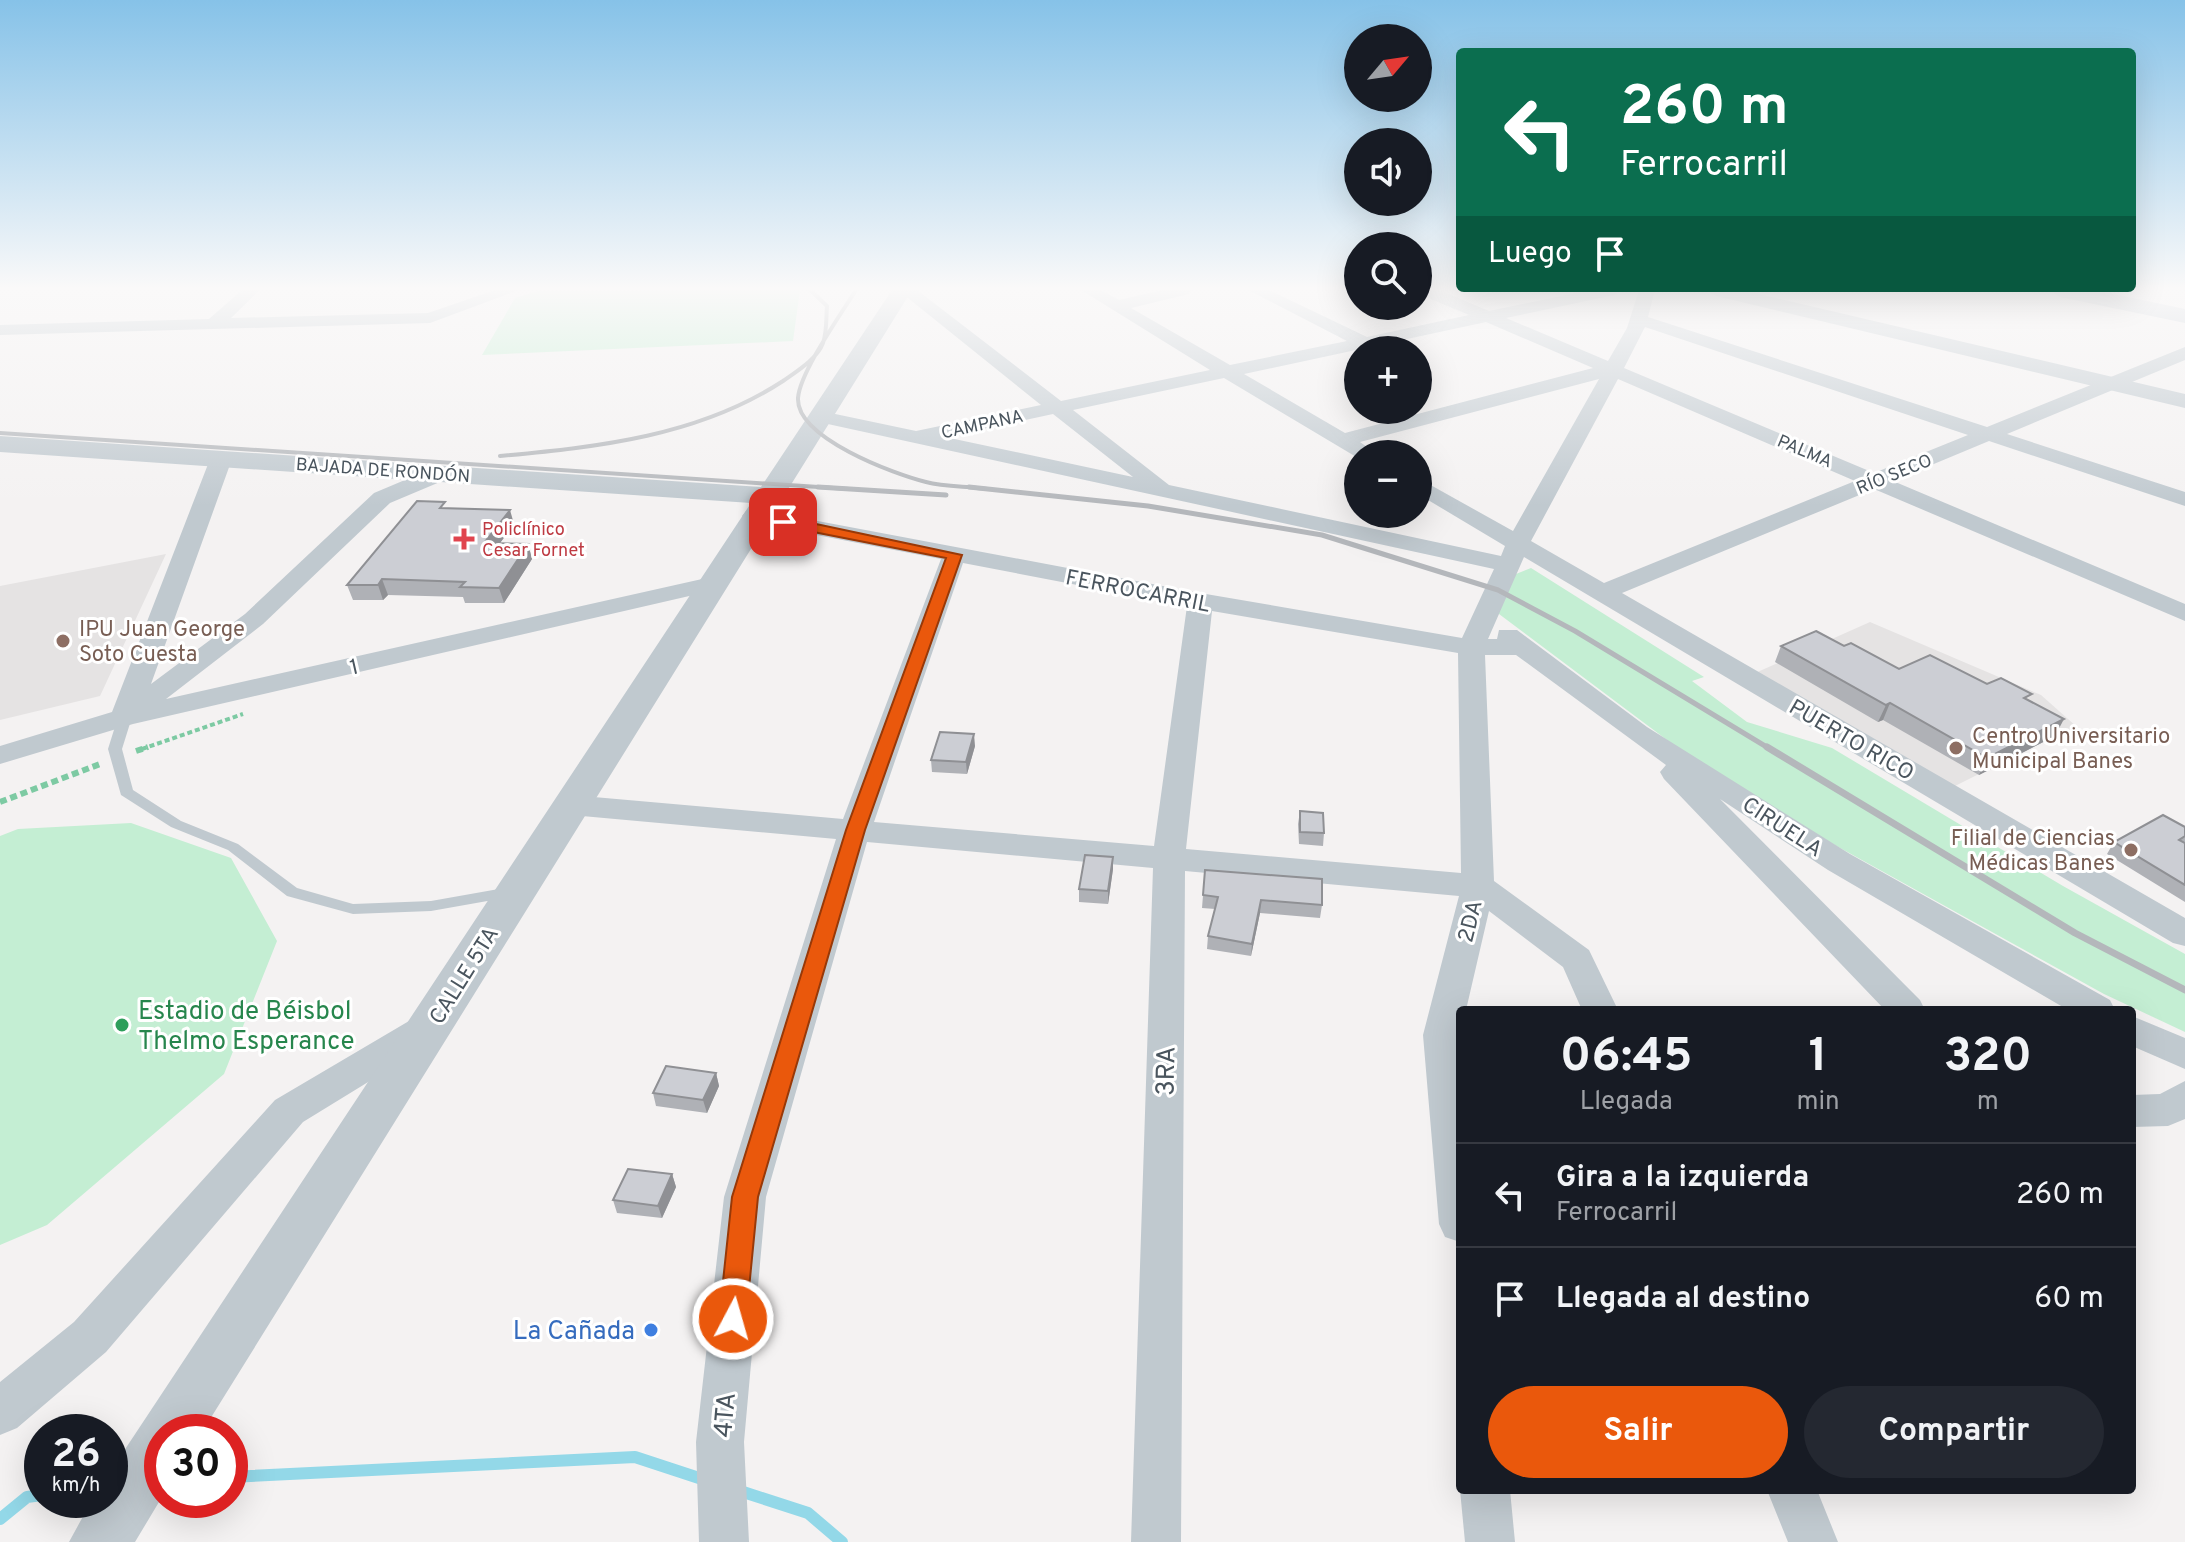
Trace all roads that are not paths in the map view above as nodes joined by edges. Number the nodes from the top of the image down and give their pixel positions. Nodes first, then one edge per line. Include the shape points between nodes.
1 (857, 362) edge
2 (997, 362) edge
3 (1211, 362) edge
4 (1269, 362) edge
5 (1597, 362) edge
6 (1617, 362) edge
7 (1769, 362) edge
8 (2022, 362) edge
9 (2163, 362) edge
10 (1613, 369) junction
11 (1226, 371) junction
12 (2111, 383) junction
13 (2185, 401) edge
14 (1056, 408) junction
15 (821, 417) junction
16 (1991, 435) junction
17 (913, 438) junction
18 (1343, 440) joint
19 (0, 444) edge
20 (221, 459) junction
21 (439, 474) junction
22 (1876, 481) junction
23 (1163, 491) junction
24 (1432, 495) edge
25 (2185, 499) edge
26 (760, 506) junction
27 (1514, 554) junction
28 (954, 555) junction
29 (711, 584) junction
30 (1601, 593) junction
31 (1200, 601) junction
32 (2185, 613) edge
33 (1478, 632) junction
34 (125, 717) junction
35 (1637, 733) junction
36 (0, 755) edge
37 (571, 805) junction
38 (855, 830) junction
39 (1169, 858) junction
40 (1478, 886) junction
41 (515, 891) junction
42 (2185, 934) edge
43 (1598, 1006) edge
44 (1903, 1006) edge
45 (2090, 1006) edge
46 (431, 1026) junction
47 (2136, 1032) edge
48 (2185, 1054) edge
49 (1456, 1182) edge
50 (0, 1412) edge
51 (141, 1477) edge
52 (1485, 1494) edge
53 (1794, 1494) edge
54 (724, 1542) edge
55 (1156, 1542) edge
56 (1490, 1542) edge
57 (1813, 1542) edge

1 - 15 street, CALLE 5TA
2 - 14 street
3 - 11 street
4 - 11 street, CAMPANA
5 - 10 street, PALMA
6 - 10 street
7 - 16 street
8 - 12 street
9 - 12 street, RÍO SECO
10 - 18 street
10 - 22 street, PALMA
10 - 27 street
11 - 14 street, CAMPANA
11 - 18 street
12 - 13 street
12 - 16 street, RÍO SECO
14 - 17 street, CAMPANA
14 - 23 street
15 - 17 street
15 - 26 street, CALLE 5TA
16 - 22 street, RÍO SECO
16 - 25 street
17 - 23 street
19 - 20 street, BAJADA DE RONDÓN
20 - 21 street, BAJADA DE RONDÓN
20 - 34 street
21 - 26 street, BAJADA DE RONDÓN
21 - 34 street via 382,498 254,619
22 - 30 street, RÍO SECO
22 - 32 street, PALMA
23 - 27 street
24 - 27 street, PUERTO RICO
26 - 28 street, FERROCARRIL
26 - 29 street, CALLE 5TA
27 - 30 street, PUERTO RICO
27 - 33 street
28 - 31 street, FERROCARRIL
28 - 38 street, 4TA
29 - 34 street, 1
29 - 37 street, CALLE 5TA
30 - 42 street, PUERTO RICO
31 - 33 street, FERROCARRIL
31 - 39 street, 3RA
33 - 35 street, CIRUELA via 1523,647
33 - 40 street, 2DA
34 - 36 street, 1
34 - 41 lane via 115,749 126,792 176,824 233,847 292,892 353,909 431,906
35 - 44 street
35 - 45 street, CIRUELA via 1839,862
37 - 38 street
37 - 41 street, CALLE 5TA
38 - 39 street
38 - 54 street, 4TA via 745,1197 720,1442
39 - 40 street
39 - 55 street, 3RA
40 - 43 street via 1577,959
40 - 49 street, 2DA via 1442,1035
41 - 46 street, CALLE 5TA
46 - 50 street via 289,1111 90,1337
46 - 51 street, CALLE 5TA
47 - 48 street
52 - 56 street
53 - 57 street

